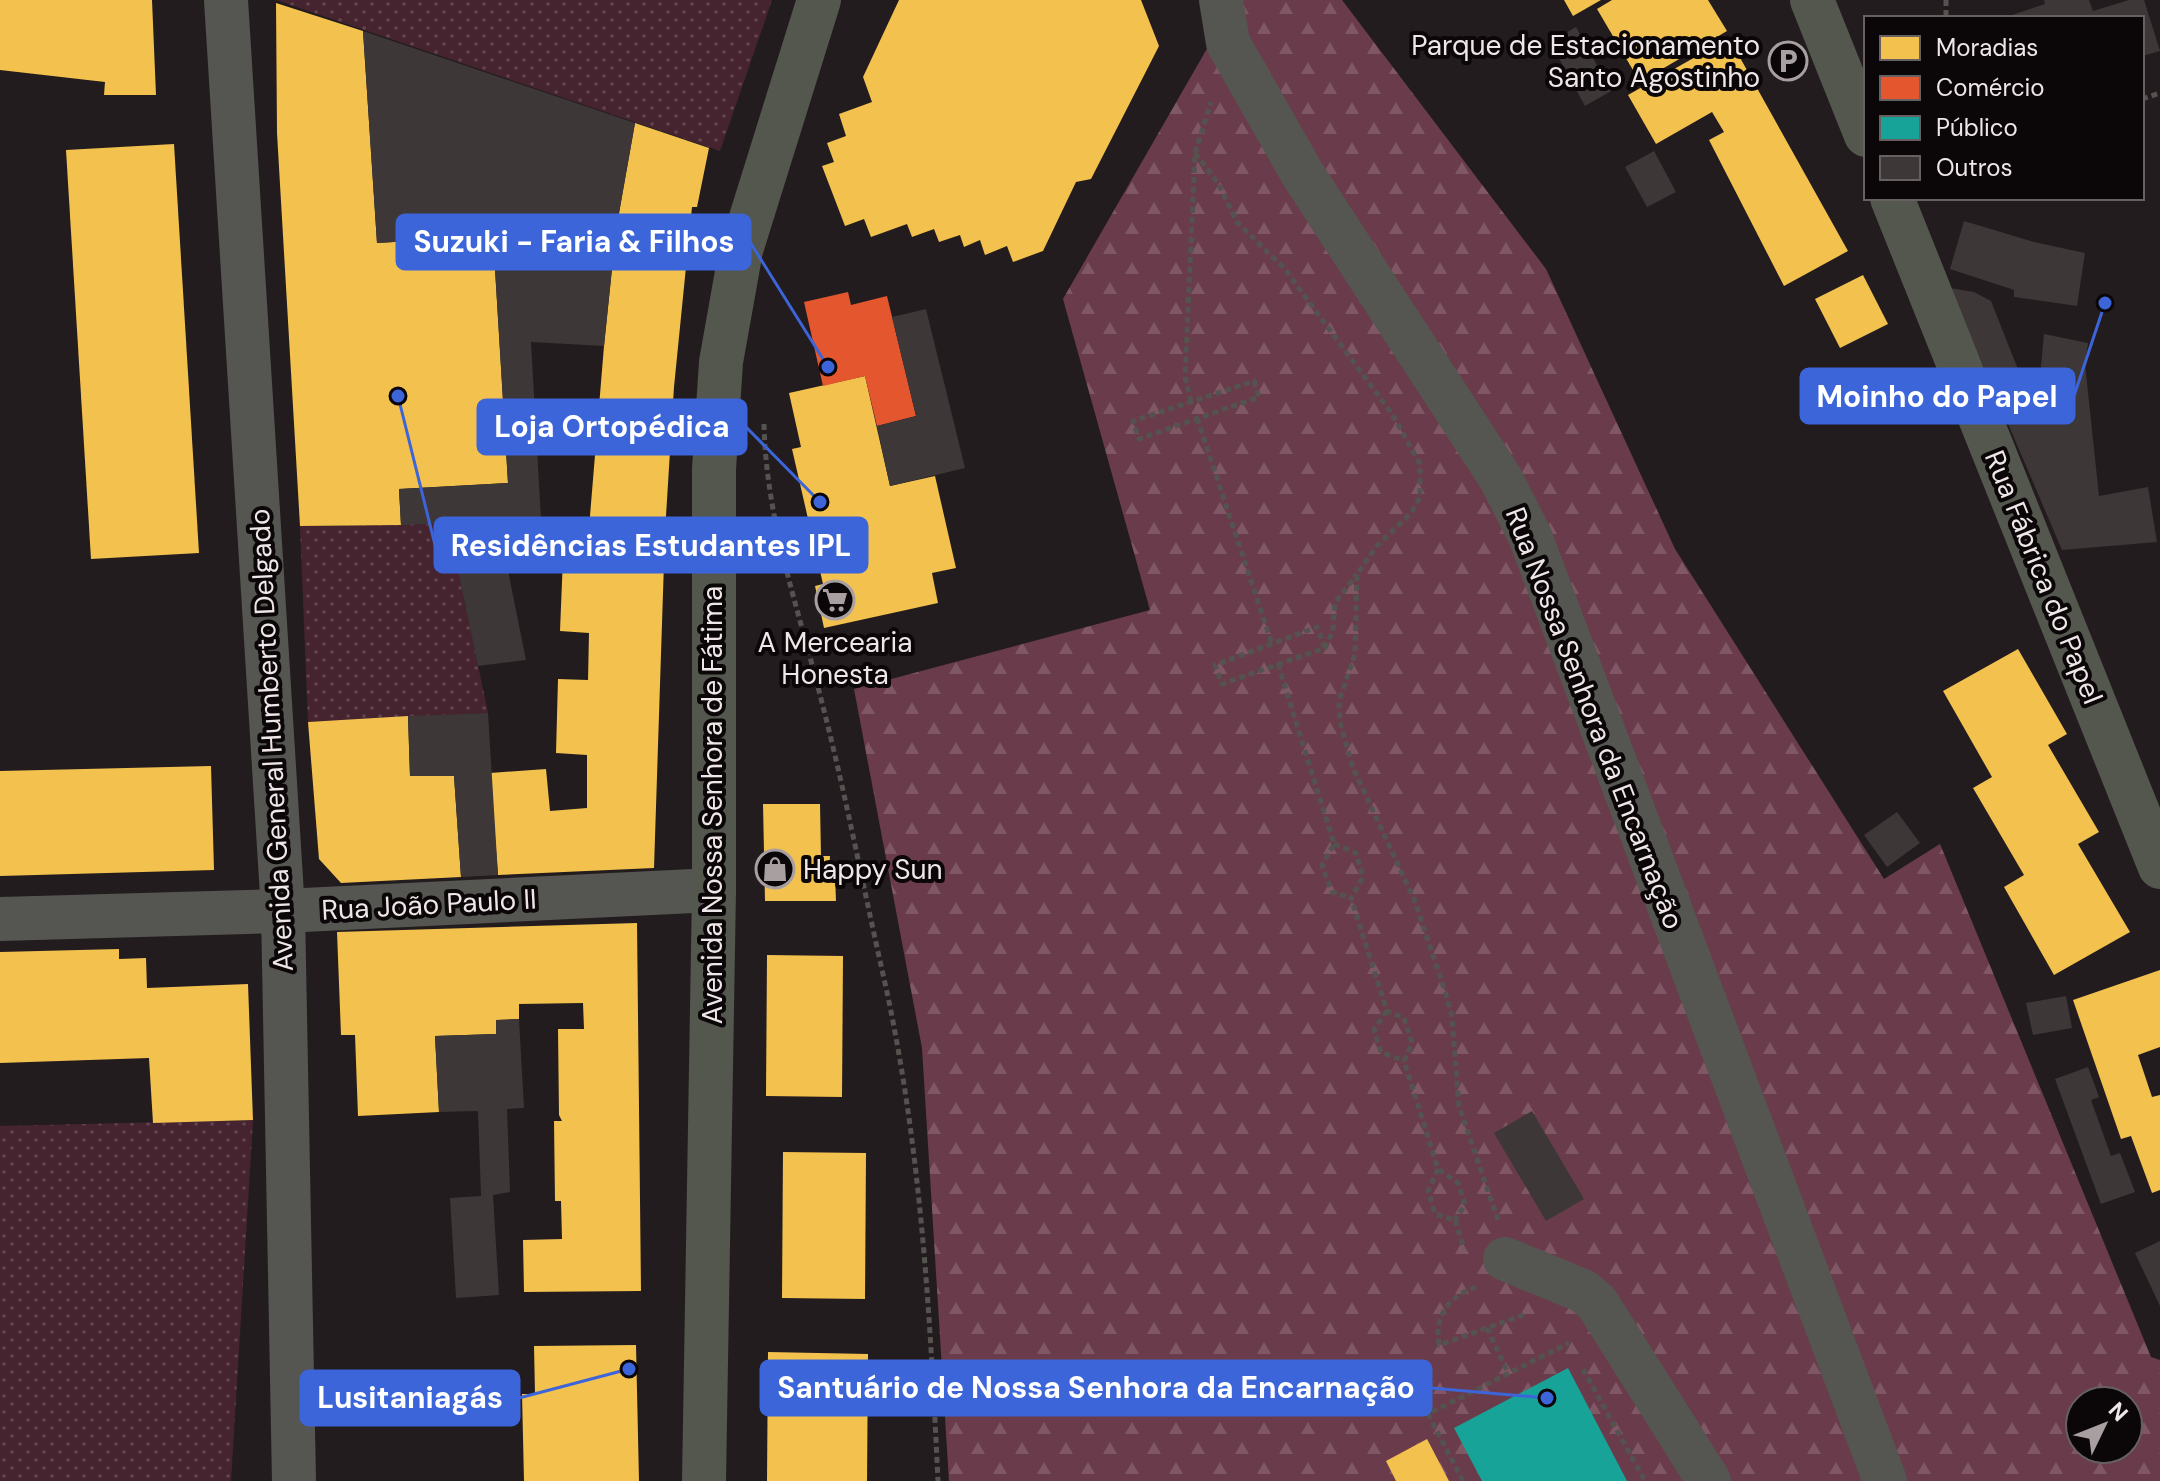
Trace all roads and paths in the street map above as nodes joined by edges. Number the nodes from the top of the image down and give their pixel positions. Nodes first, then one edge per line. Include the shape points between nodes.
1 (226, 0) edge
2 (819, 0) edge
3 (1221, 0) edge
4 (1812, 0) edge
5 (1212, 98) dead end
6 (1864, 130) edge
7 (1195, 153) junction
8 (1893, 200) edge
9 (1191, 402) junction
10 (763, 409) dead end
11 (1197, 418) junction
12 (1357, 574) junction
13 (1272, 644) junction
14 (1325, 648) junction
15 (1278, 664) junction
16 (1334, 844) junction
17 (2160, 867) edge
18 (714, 890) junction
19 (1351, 898) junction
20 (283, 911) junction
21 (0, 919) edge
22 (1387, 1011) junction
23 (1404, 1061) junction
24 (1438, 1169) junction
25 (1455, 1220) junction
26 (1488, 1254) junction
27 (1520, 1307) dead end
28 (1487, 1328) junction
29 (1508, 1373) junction
30 (294, 1481) edge
31 (704, 1481) edge
32 (938, 1481) edge
33 (1463, 1481) edge
34 (1645, 1481) edge
35 (1709, 1481) edge
36 (1885, 1481) edge

1 - 20 street, Avenida General Humberto Delgado
2 - 18 main road, Avenida Nossa Senhora de Fátima via 741,250 721,362 714,469
3 - 36 street, Rua Nossa Senhora da Encarnação via 1228,43 1302,173 1501,479 1530,536
4 - 6 main road
5 - 7 path
7 - 9 path via 1185,377
7 - 12 path via 1218,183 1237,222 1284,268 1392,414 1420,464 1420,497 1411,513
8 - 17 main road, Rua Fábrica do Papel
9 - 11 path via 1133,421 1139,439
9 - 11 path via 1254,381 1259,397
10 - 32 path via 774,532 821,696 903,1073 929,1297
11 - 13 path
12 - 14 path via 1335,603 1333,631
12 - 26 path via 1355,654 1339,701 1344,745 1414,899 1452,1017 1459,1106
13 - 14 path via 1317,627
13 - 15 path via 1215,665 1222,684
14 - 15 path
15 - 16 path
16 - 19 path via 1322,865 1332,892
16 - 19 path via 1356,853 1360,865 1363,877
18 - 20 street, Rua João Paulo II
18 - 31 main road, Avenida Nossa Senhora de Fátima
19 - 22 path
20 - 21 street, Rua João Paulo II
20 - 30 street, Avenida General Humberto Delgado
22 - 23 path via 1404,1018 1412,1043
22 - 23 path via 1374,1030 1381,1052
23 - 24 path
24 - 25 path via 1458,1183 1465,1205
24 - 25 path via 1428,1191 1435,1214
25 - 26 path
26 - 28 path via 1464,1292 1440,1316 1439,1345
26 - 35 street via 1583,1291 1597,1303
27 - 28 path via 1523,1315
28 - 29 path
29 - 33 path via 1428,1414
29 - 34 path via 1568,1341

